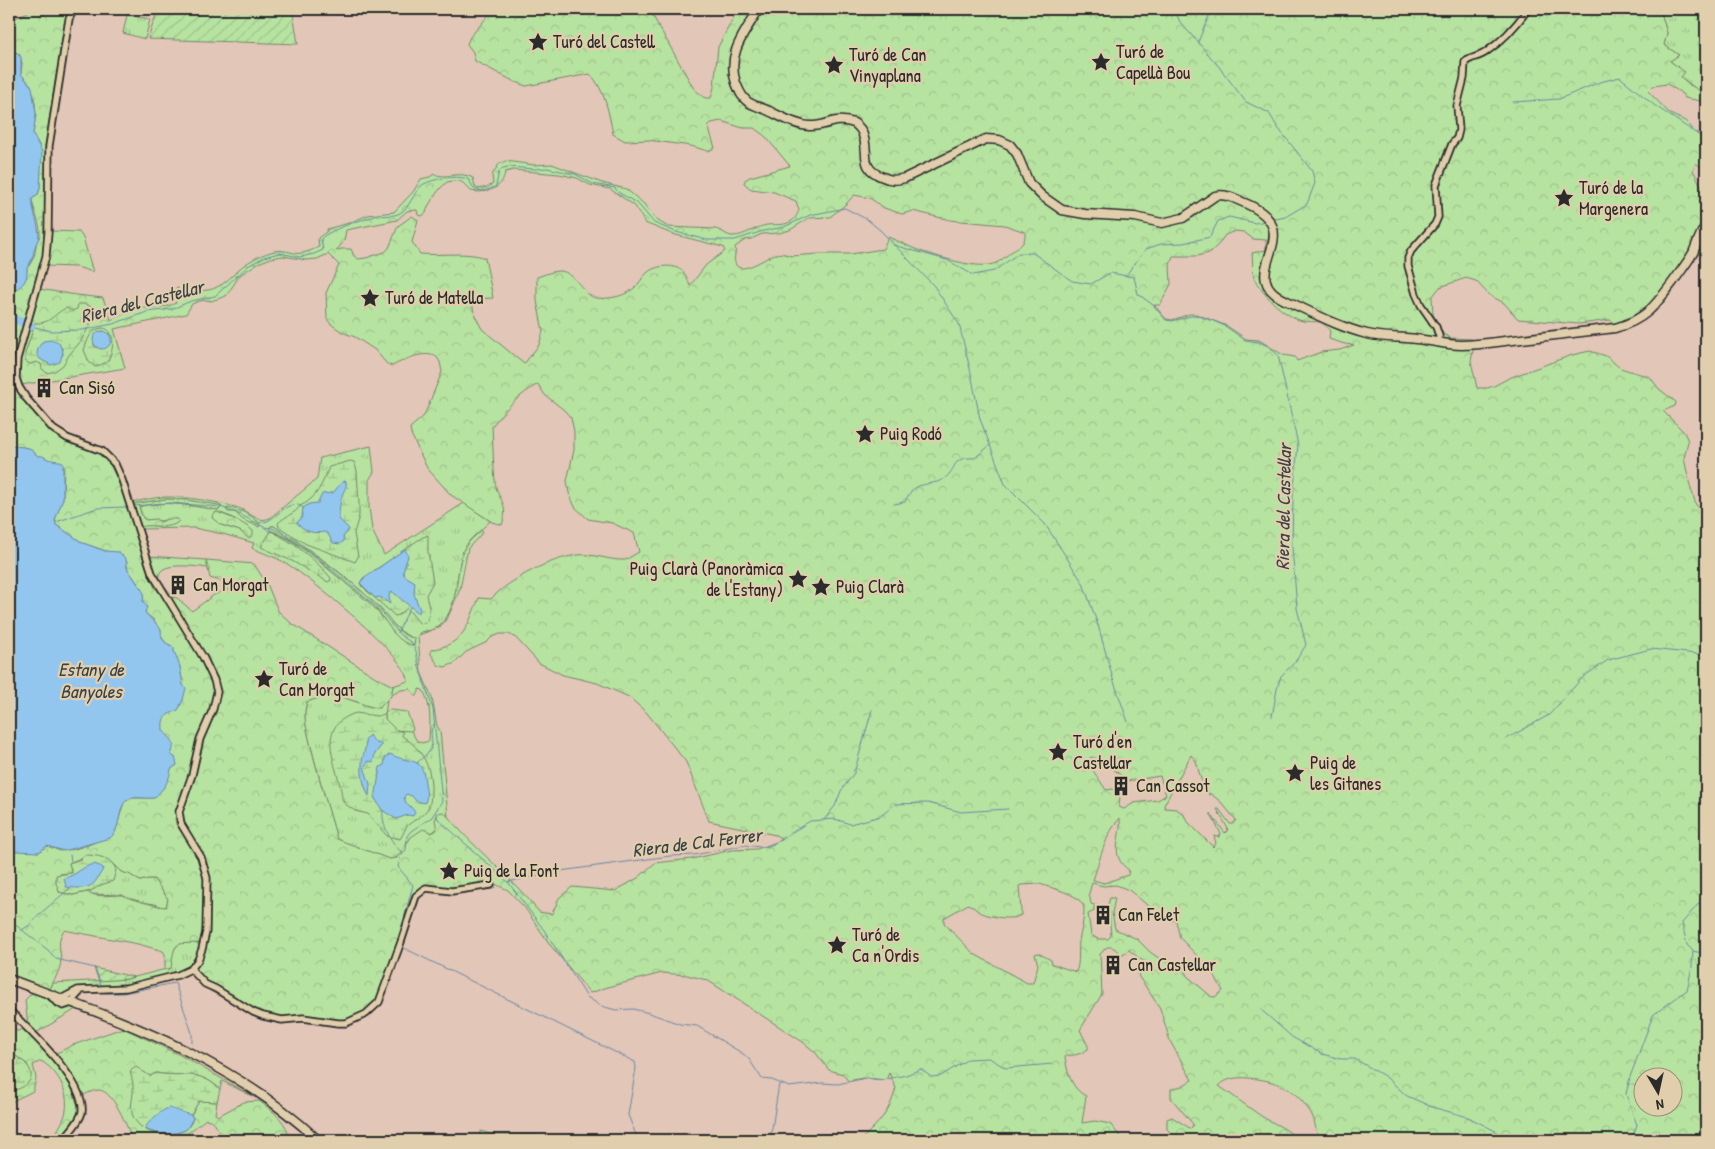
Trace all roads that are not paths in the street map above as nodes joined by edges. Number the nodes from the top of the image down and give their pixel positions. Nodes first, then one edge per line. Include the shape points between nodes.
1 (74, 9) edge
2 (760, 9) edge
3 (1528, 9) edge
4 (1706, 225) edge
5 (1439, 341) junction
6 (491, 885) dead end
7 (191, 969) junction
8 (9, 979) edge
9 (50, 995) junction
10 (72, 998) junction
11 (9, 1010) edge
12 (62, 1140) edge
13 (318, 1140) edge

1 - 7 street via 69,19 49,146 46,256 16,366 16,378 21,391 53,429 102,451 115,464 152,573 203,657 216,686 216,699 200,739 179,812 181,824 201,857 207,878 204,941 198,960
2 - 5 main road via 734,56 732,66 740,93 748,102 793,122 811,126 838,120 854,123 864,136 868,168 877,175 897,180 986,139 1010,145 1029,183 1062,210 1134,216 1162,223 1183,218 1216,196 1229,196 1251,206 1273,224 1274,241 1265,272 1268,286 1274,294 1369,335
3 - 5 street via 1512,31 1484,53 1465,62 1457,106 1459,130 1436,185 1438,217 1408,258 1416,294 1436,327
4 - 5 main road via 1679,274 1657,304 1637,321 1615,328 1490,342 1459,345
6 - 7 street via 452,891 426,888 420,892 379,1002 366,1014 346,1022 338,1024 304,1018 282,1020 263,1016 205,984
7 - 10 street via 134,986 84,990
8 - 9 main road
9 - 10 main road
9 - 10 street via 60,1004 67,1005
10 - 13 main road via 80,1006 173,1043 230,1074 271,1101
11 - 12 street via 46,1046 68,1075 80,1098 80,1118

